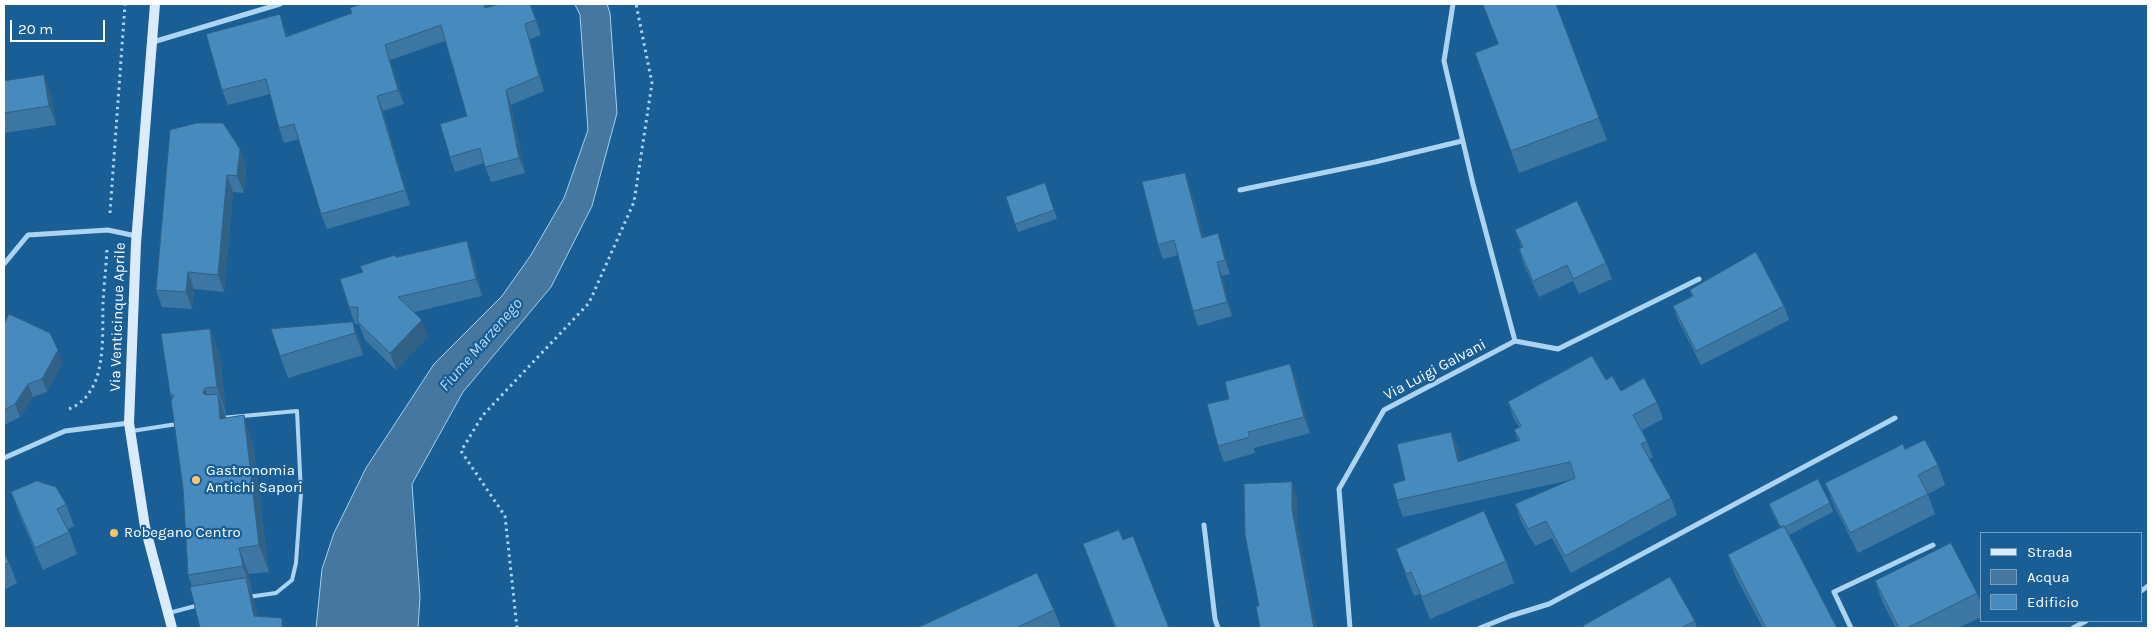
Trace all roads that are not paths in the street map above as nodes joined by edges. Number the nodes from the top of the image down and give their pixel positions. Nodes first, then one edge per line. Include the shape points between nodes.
1 (155, 4) edge
2 (280, 4) edge
3 (1453, 4) edge
4 (152, 42) junction
5 (1462, 141) junction
6 (1240, 190) dead end
7 (136, 236) junction
8 (4, 264) edge
9 (1699, 279) dead end
10 (1515, 341) junction
11 (216, 418) edge
12 (1896, 418) dead end
13 (180, 423) edge
14 (130, 427) junction
15 (4, 458) edge
16 (1204, 525) dead end
17 (1933, 545) dead end
18 (240, 599) edge
19 (204, 604) edge
20 (168, 614) junction
21 (2084, 622) edge
22 (172, 628) edge
23 (1218, 628) edge
24 (1350, 628) edge
25 (1480, 628) edge
26 (1852, 628) edge
27 (2072, 628) edge

1 - 4 main road, Via Venticinque Aprile
2 - 4 street
3 - 5 street via 1444,61
4 - 7 main road, Via Venticinque Aprile
5 - 6 street
5 - 10 street
7 - 8 street via 108,230 28,234
7 - 14 main road, Via Venticinque Aprile
9 - 10 street via 1558,349
10 - 24 street, Via Luigi Galvani via 1384,410 1339,489
11 - 18 lane via 297,411 301,493 292,580 276,593
12 - 25 street via 1549,604
13 - 14 lane
14 - 15 street via 65,431
14 - 20 main road, Via Venticinque Aprile via 145,527
16 - 23 street
17 - 26 street via 1834,592
19 - 20 lane
20 - 22 main road, Via Venticinque Aprile
21 - 27 street

